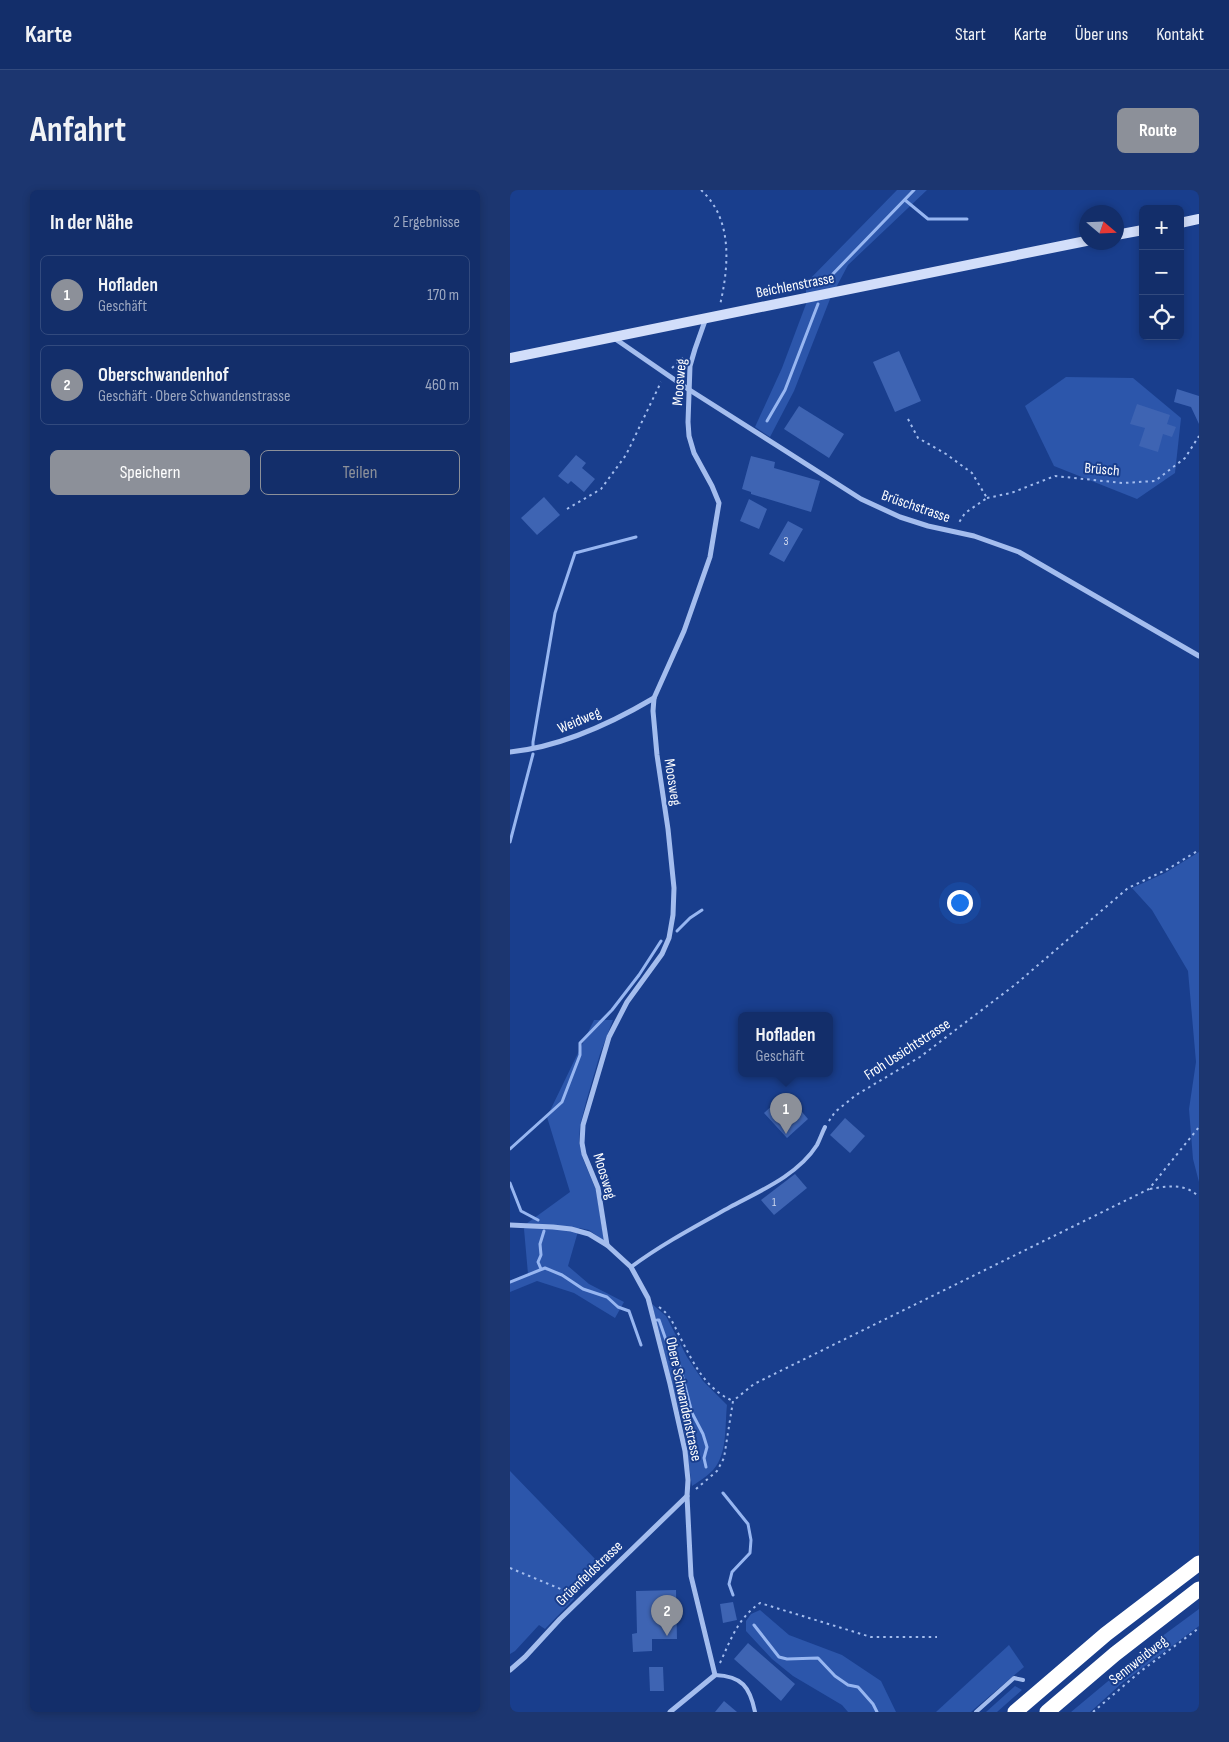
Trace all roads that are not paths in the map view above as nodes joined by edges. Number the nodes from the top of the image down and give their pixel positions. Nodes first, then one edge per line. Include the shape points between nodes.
1 (1199, 219) edge
2 (1184, 222) edge
3 (1139, 231) edge
4 (1124, 234) edge
5 (1079, 243) edge
6 (706, 318) junction
7 (613, 337) junction
8 (510, 358) edge
9 (688, 388) junction
10 (1199, 656) edge
11 (654, 698) junction
12 (510, 752) edge
13 (825, 1127) road end
14 (510, 1226) edge
15 (607, 1245) junction
16 (631, 1267) junction
17 (687, 1496) junction
18 (1199, 1563) edge
19 (1199, 1589) edge
20 (510, 1670) edge
21 (715, 1675) junction
22 (1023, 1680) dead end
23 (670, 1712) edge
24 (755, 1712) edge
25 (976, 1712) edge
26 (1016, 1712) edge
27 (1047, 1712) edge

1 - 2 street
3 - 4 street
5 - 6 street, Beichlenstrasse
6 - 7 street, Beichlenstrasse
6 - 9 street, Moosweg via 694,349
7 - 8 street, Beichlenstrasse
7 - 9 street, Brüschstrasse
9 - 10 street, Brüschstrasse via 861,499 900,517 1018,552
9 - 11 street, Moosweg via 691,444 718,503 710,557 684,630
11 - 12 street, Weidweg via 563,741
11 - 15 street, Moosweg via 654,725 674,888 673,914 669,938 662,954 608,1037 582,1125 584,1154 598,1188
13 - 16 lane via 817,1145 800,1164 776,1182 646,1255
14 - 15 street, Obere Schwandenstrasse via 571,1228
15 - 16 street, Obere Schwandenstrasse
16 - 17 street, Obere Schwandenstrasse via 648,1298 670,1384 685,1451
17 - 20 street, Grüenfeldstrasse
17 - 21 street, Obere Schwandenstrasse via 691,1576
18 - 26 highway via 1100,1639
19 - 27 highway
21 - 23 street
21 - 24 lane via 728,1675 743,1684 751,1695
22 - 25 lane via 1014,1678

